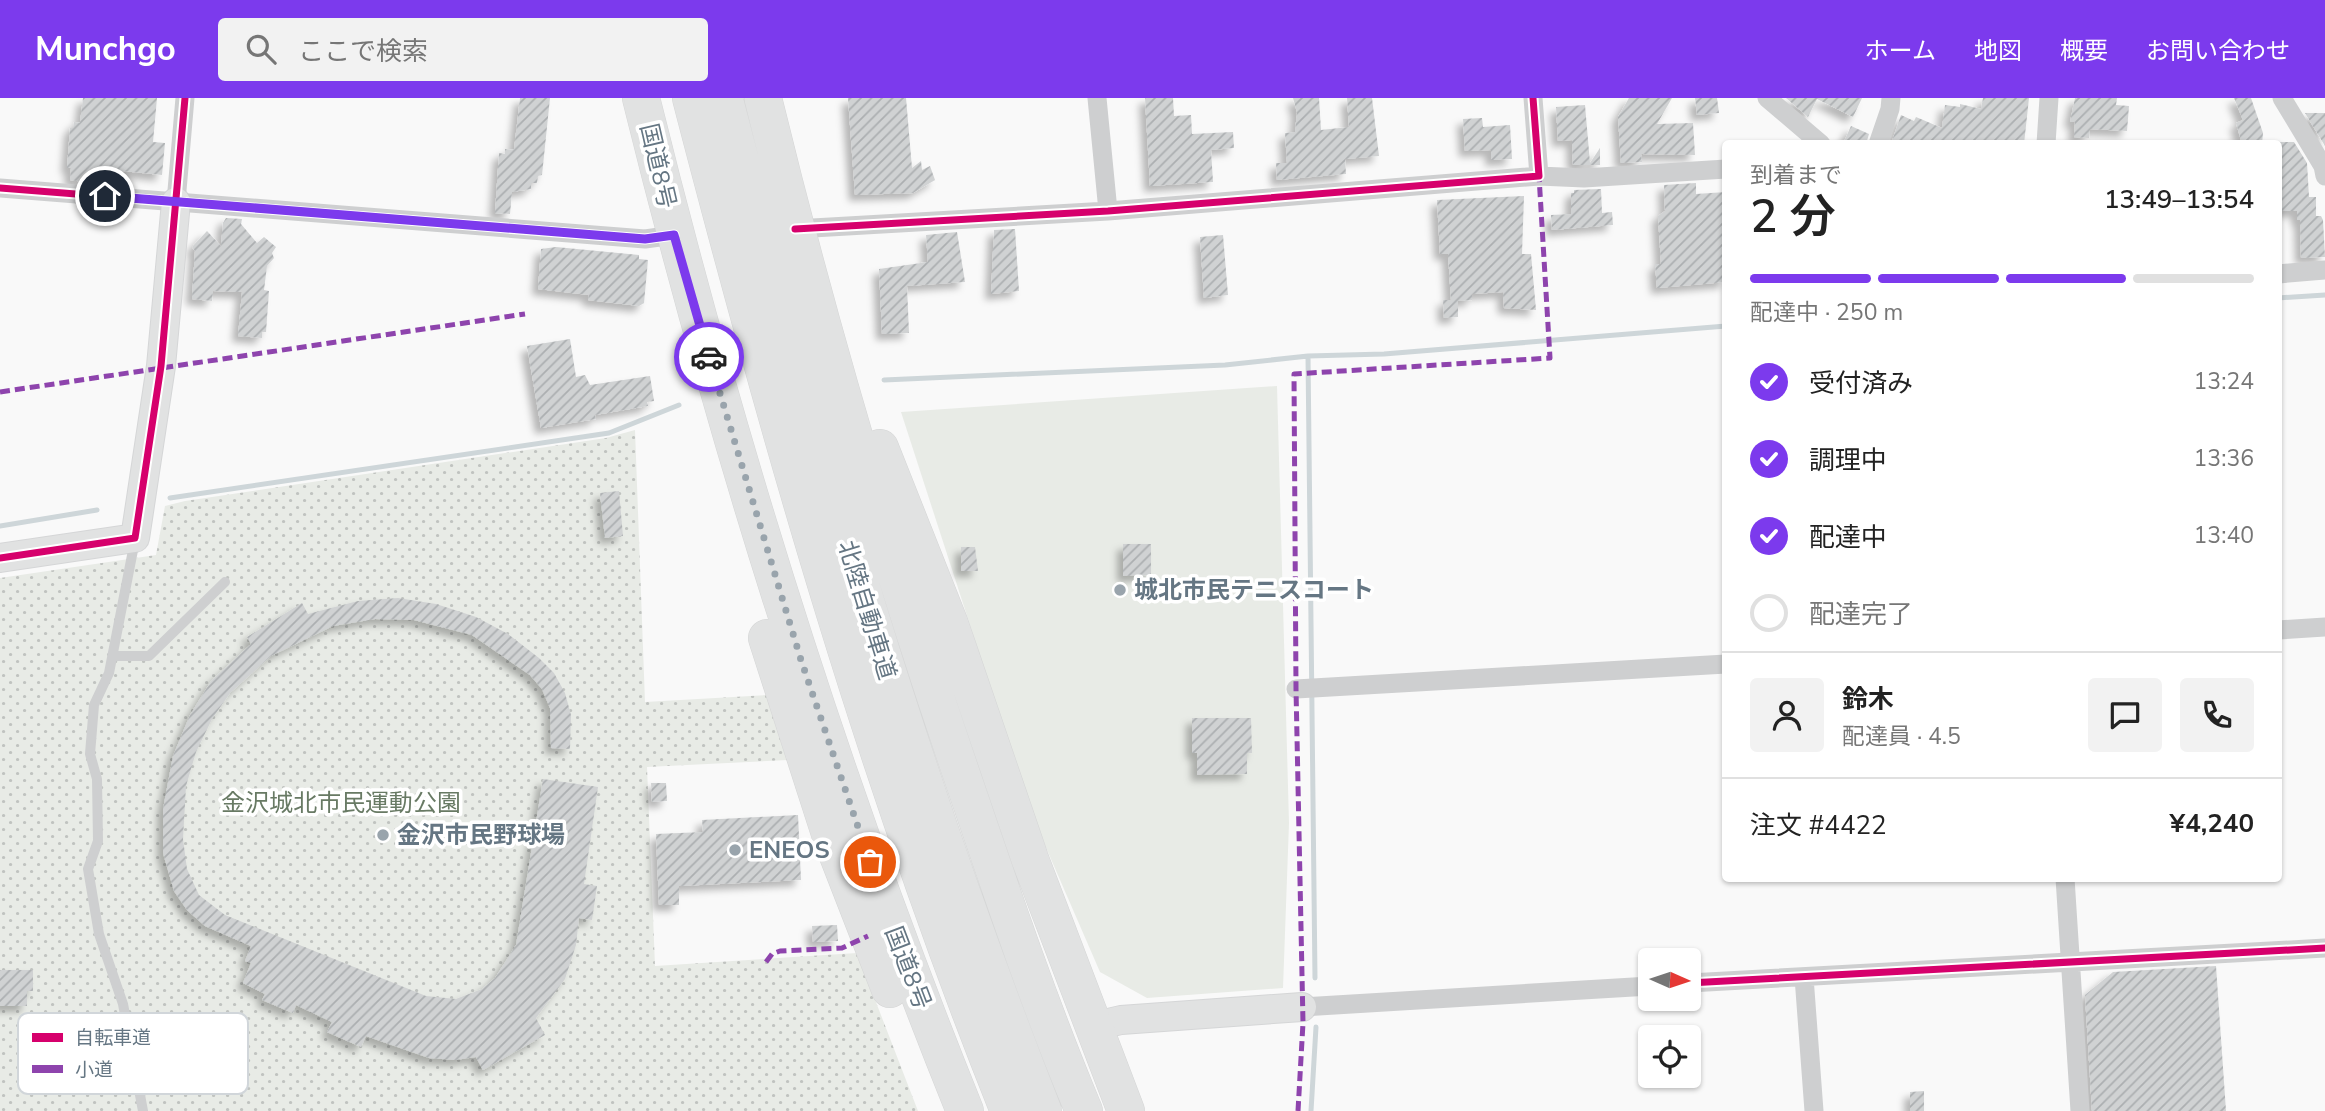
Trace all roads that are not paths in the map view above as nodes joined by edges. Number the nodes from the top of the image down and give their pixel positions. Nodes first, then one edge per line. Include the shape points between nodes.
1 (185, 98) edge
2 (641, 98) edge
3 (691, 98) edge
4 (724, 98) edge
5 (763, 98) edge
6 (1097, 98) edge
7 (1533, 98) edge
8 (1767, 98) edge
9 (1891, 98) edge
10 (2049, 98) edge
11 (2282, 98) edge
12 (1816, 140) edge
13 (1879, 140) edge
14 (2046, 140) edge
15 (1722, 169) edge
16 (1539, 176) junction
17 (2325, 176) edge
18 (0, 188) edge
19 (176, 202) junction
20 (1108, 211) junction
21 (795, 229) junction
22 (674, 235) junction
23 (2325, 271) edge
24 (2282, 274) edge
25 (700, 325) junction
26 (135, 538) junction
27 (0, 558) edge
28 (225, 582) dead end
29 (2325, 627) edge
30 (2282, 630) edge
31 (113, 656) junction
32 (1722, 664) edge
33 (1307, 689) dead end
34 (2065, 882) edge
35 (2325, 948) edge
36 (2070, 961) junction
37 (1804, 977) junction
38 (1701, 983) edge
39 (1638, 987) edge
40 (1302, 1007) joint
41 (125, 1013) edge
42 (1091, 1027) junction
43 (938, 1111) edge
44 (965, 1111) edge
45 (1009, 1111) edge
46 (1043, 1111) edge
47 (1084, 1111) edge
48 (1126, 1111) edge
49 (1814, 1111) edge
50 (2080, 1111) edge

1 - 19 street
2 - 22 highway, 国道8号
3 - 45 highway, 北陸自動車道 via 808,529 931,904
4 - 46 highway, 北陸自動車道 via 782,322 893,692
5 - 21 highway
6 - 20 street
7 - 16 street
8 - 12 street
9 - 13 street
10 - 14 street
11 - 17 street
15 - 16 street via 1584,178
16 - 20 street
18 - 19 street
19 - 22 street via 645,239
19 - 26 street via 162,366
20 - 21 street
21 - 42 highway via 948,622
21 - 47 highway via 936,701 1052,1036
22 - 25 highway, 国道8号
23 - 24 street
25 - 43 highway via 715,431 768,641 832,840
25 - 44 highway, 国道8号 via 801,660 905,964
26 - 27 street
26 - 31 lane
28 - 31 lane via 149,656
29 - 30 street
31 - 41 lane via 94,705 90,754 97,779 98,841 88,869 99,934
32 - 33 street
34 - 36 street
35 - 36 street
36 - 37 street
36 - 50 street
37 - 38 street
37 - 49 street
39 - 40 street
40 - 42 street via 1121,1020
42 - 48 highway

